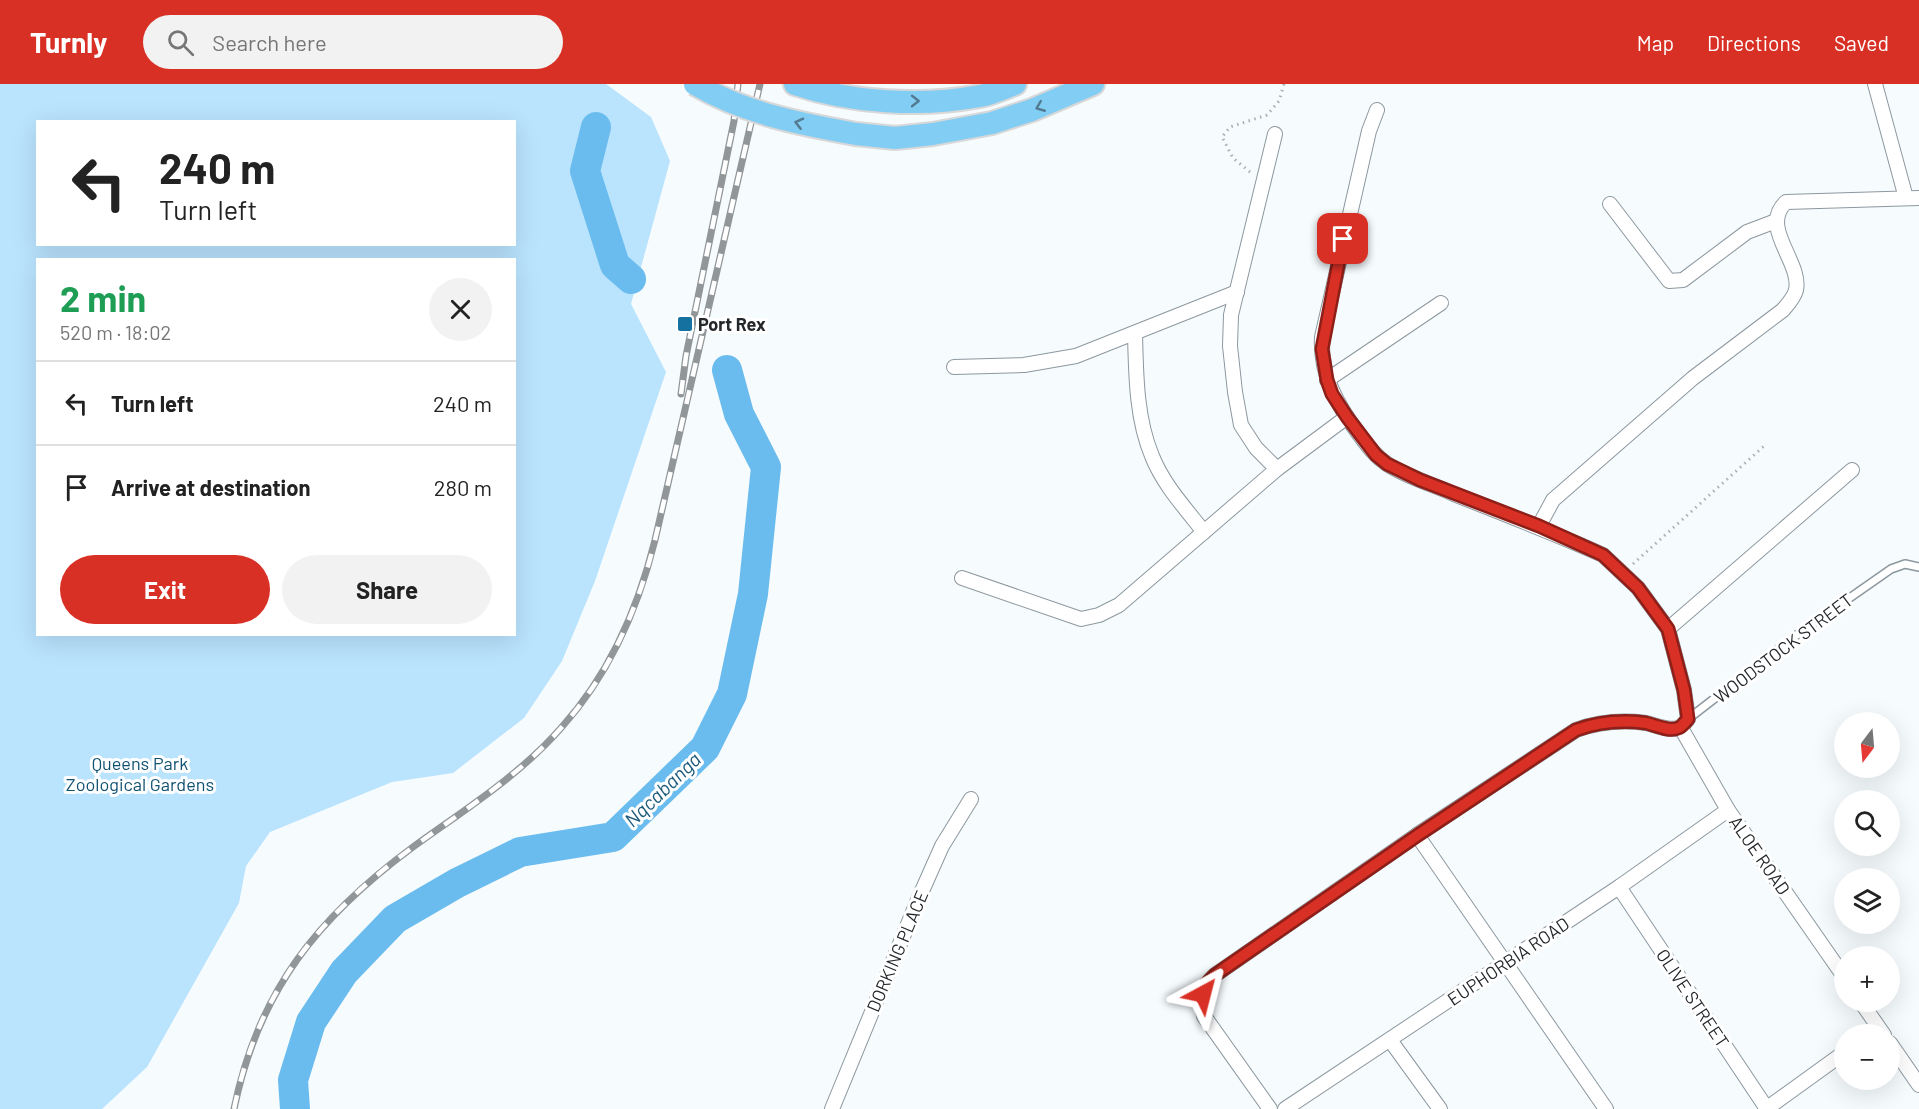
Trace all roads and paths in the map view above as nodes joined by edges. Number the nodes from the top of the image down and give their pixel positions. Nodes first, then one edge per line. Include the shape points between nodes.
1 (695, 84) edge
2 (795, 84) edge
3 (1015, 84) edge
4 (1093, 84) edge
5 (1284, 84) edge
6 (1875, 84) edge
7 (1377, 110) dead end
8 (1275, 134) dead end
9 (1263, 183) junction
10 (1912, 198) edge
11 (1610, 204) dead end
12 (1776, 221) junction
13 (1237, 292) junction
14 (1441, 303) dead end
15 (1135, 333) junction
16 (954, 367) dead end
17 (1327, 380) junction
18 (1347, 417) junction
19 (1764, 446) dead end
20 (1277, 469) junction
21 (1852, 470) dead end
22 (1539, 526) junction
23 (1204, 532) junction
24 (1919, 567) edge
25 (1623, 573) junction
26 (962, 578) dead end
27 (1668, 629) junction
28 (1684, 723) junction
29 (971, 799) dead end
30 (1728, 810) junction
31 (1418, 835) junction
32 (1619, 887) junction
33 (1834, 962) edge
34 (1505, 963) junction
35 (1390, 1040) junction
36 (1900, 1057) edge
37 (1834, 1060) edge
38 (1919, 1085) edge
39 (832, 1109) edge
40 (1270, 1109) edge
41 (1285, 1109) edge
42 (1440, 1109) edge
43 (1605, 1109) edge
44 (1766, 1109) edge

4 -> 1 main road, bridge via 992,123 895,138 856,135 765,114
2 -> 3 main road via 857,98 929,101 981,96
5 - 9 path via 1279,101 1267,116 1230,127 1222,137 1233,158
6 - 10 street
7 - 17 street via 1322,337
8 - 9 street
9 - 13 street
10 - 12 street via 1786,202 1778,209
11 - 12 street via 1669,281 1683,280 1747,232
12 - 22 street via 1796,279 1792,299 1693,378 1553,500
13 - 15 street
13 - 20 street via 1230,346 1241,425
14 - 17 street
15 - 16 street via 1076,356 1024,365
15 - 23 street via 1137,376 1151,456 1166,483
17 - 18 street
18 - 20 street
18 - 22 street via 1387,464
19 - 25 path
20 - 23 street
21 - 27 street
22 - 25 street via 1603,555
23 - 26 street via 1119,605 1081,619
24 - 28 lane, WOODSTOCK STREET via 1905,564 1891,569 1798,634
25 - 27 street
27 - 28 street via 1684,690
28 - 30 street, ALOE ROAD
28 - 31 street via 1675,729 1617,722 1576,730
29 - 39 street, DORKING PLACE via 942,846
30 - 32 street, EUPHORBIA ROAD
30 - 33 street, ALOE ROAD
31 - 34 street
31 - 40 street via 1205,985 1204,1016
32 - 34 street, EUPHORBIA ROAD
32 - 44 street, OLIVE STREET
34 - 35 street, EUPHORBIA ROAD
34 - 43 street
35 - 41 street, EUPHORBIA ROAD
35 - 42 street
36 - 38 street
37 - 44 street

